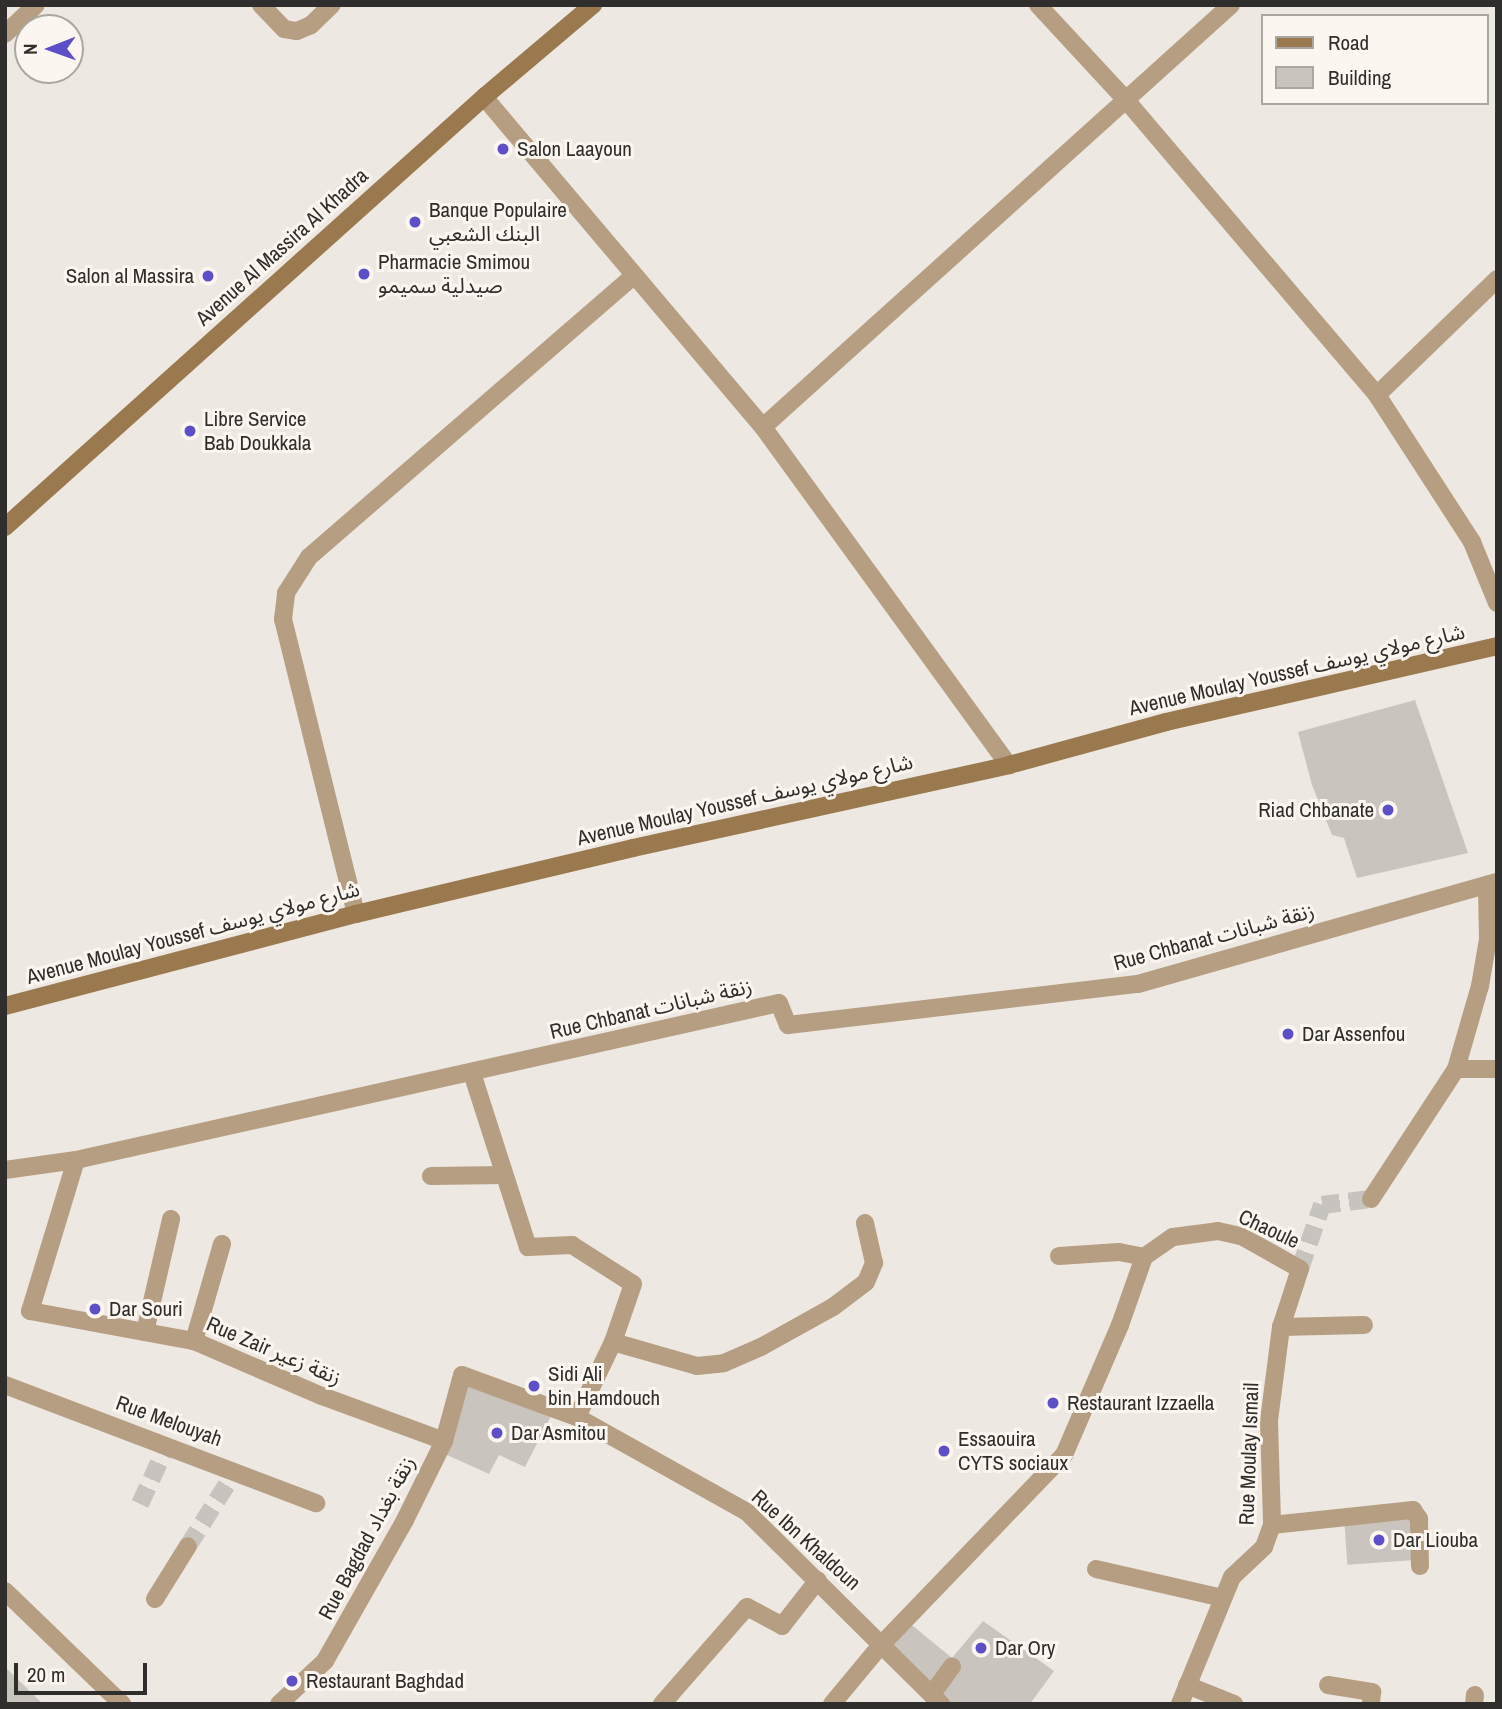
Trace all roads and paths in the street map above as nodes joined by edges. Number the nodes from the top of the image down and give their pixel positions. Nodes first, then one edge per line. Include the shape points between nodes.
1 (36, 5) edge
2 (261, 5) edge
3 (332, 5) edge
4 (593, 5) edge
5 (1038, 5) edge
6 (1231, 5) edge
7 (5, 34) edge
8 (484, 97) junction
9 (1126, 100) junction
10 (634, 275) junction
11 (1497, 279) edge
12 (1377, 395) junction
13 (762, 427) junction
14 (5, 527) edge
15 (1497, 603) edge
16 (1497, 646) edge
17 (1009, 765) junction
18 (1492, 884) edge
19 (356, 914) junction
20 (5, 1006) edge
21 (1457, 1069) junction
22 (1497, 1069) edge
23 (472, 1073) junction
24 (76, 1160) junction
25 (5, 1170) edge
26 (504, 1175) junction
27 (430, 1177) dead end
28 (1371, 1199) dead end
29 (171, 1219) dead end
30 (865, 1223) dead end
31 (222, 1244) dead end
32 (1059, 1256) dead end
33 (1144, 1257) junction
34 (1300, 1269) joint
35 (1364, 1325) dead end
36 (1281, 1327) junction
37 (145, 1332) junction
38 (194, 1341) junction
39 (613, 1342) junction
40 (462, 1375) joint
41 (5, 1385) edge
42 (577, 1417) junction
43 (444, 1441) junction
44 (316, 1503) dead end
45 (1272, 1525) junction
46 (188, 1546) tunnel mouth
47 (1420, 1566) dead end
48 (1096, 1569) dead end
49 (818, 1580) junction
50 (5, 1591) edge
51 (1223, 1598) junction
52 (155, 1599) dead end
53 (881, 1646) junction
54 (952, 1666) dead end
55 (1187, 1685) junction
56 (1328, 1685) dead end
57 (936, 1699) edge
58 (122, 1704) edge
59 (279, 1704) edge
60 (662, 1704) edge
61 (832, 1704) edge
62 (1180, 1704) edge
63 (1234, 1704) edge
64 (1371, 1704) edge

1 - 7 street
2 - 3 street via 284,29 297,31 311,25
4 - 8 street, Avenue Al Massira Al Khadra
5 - 9 street
6 - 9 street
8 - 10 street
8 - 14 street, Avenue Al Massira Al Khadra
9 - 12 street
9 - 13 street
10 - 13 street
10 - 19 street via 309,557 286,593 284,619
11 - 12 street
12 - 15 street via 1472,542
13 - 17 street
16 - 17 street, Avenue Moulay Youssef شارع مولاي يوسف via 1166,722
17 - 19 street, Avenue Moulay Youssef شارع مولاي يوسف
18 - 21 street via 1480,986
18 - 23 street, Rue Chbanat زنقة شبانات via 1138,984 788,1025 779,1003
19 - 20 street, Avenue Moulay Youssef شارع مولاي يوسف
21 - 22 street
21 - 28 street
23 - 24 street, Rue Chbanat زنقة شبانات
23 - 26 street
24 - 25 street, Rue Chbanat زنقة شبانات
24 - 37 street, Rue Zair زنقة زعير via 30,1311
26 - 27 street
26 - 39 street via 528,1247 572,1245 633,1284
29 - 37 street
30 - 39 street via 874,1263 866,1282 833,1307 761,1347 724,1363 697,1366
31 - 38 street
32 - 33 street via 1119,1252
33 - 34 street, Chaoule via 1173,1237 1218,1231 1243,1237
33 - 53 street via 1064,1455
34 - 36 street, Rue Moulay Ismail
35 - 36 street
36 - 45 street, Rue Moulay Ismail via 1269,1421
37 - 38 street, Rue Zair زنقة زعير
38 - 43 street, Rue Zair زنقة زعير via 321,1396
39 - 42 street
40 - 42 street, Rue Ibn Khaldoun
40 - 43 street, Rue Bagdad زنقة بغداد
41 - 44 street, Rue Melouyah
42 - 49 street, Rue Ibn Khaldoun via 747,1512
43 - 59 street, Rue Bagdad زنقة بغداد via 325,1661
45 - 47 street via 1413,1510 1419,1519
45 - 51 street, Rue Moulay Ismail via 1264,1547 1232,1577
46 - 52 street
48 - 51 street
49 - 53 street, Rue Ibn Khaldoun
49 - 60 street via 782,1626 747,1607
50 - 58 street
51 - 55 street, Rue Moulay Ismail
53 - 57 street, Rue Ibn Khaldoun
53 - 61 street
54 - 57 street
55 - 62 street, Rue Moulay Ismail
55 - 63 street
56 - 64 street via 1372,1692

